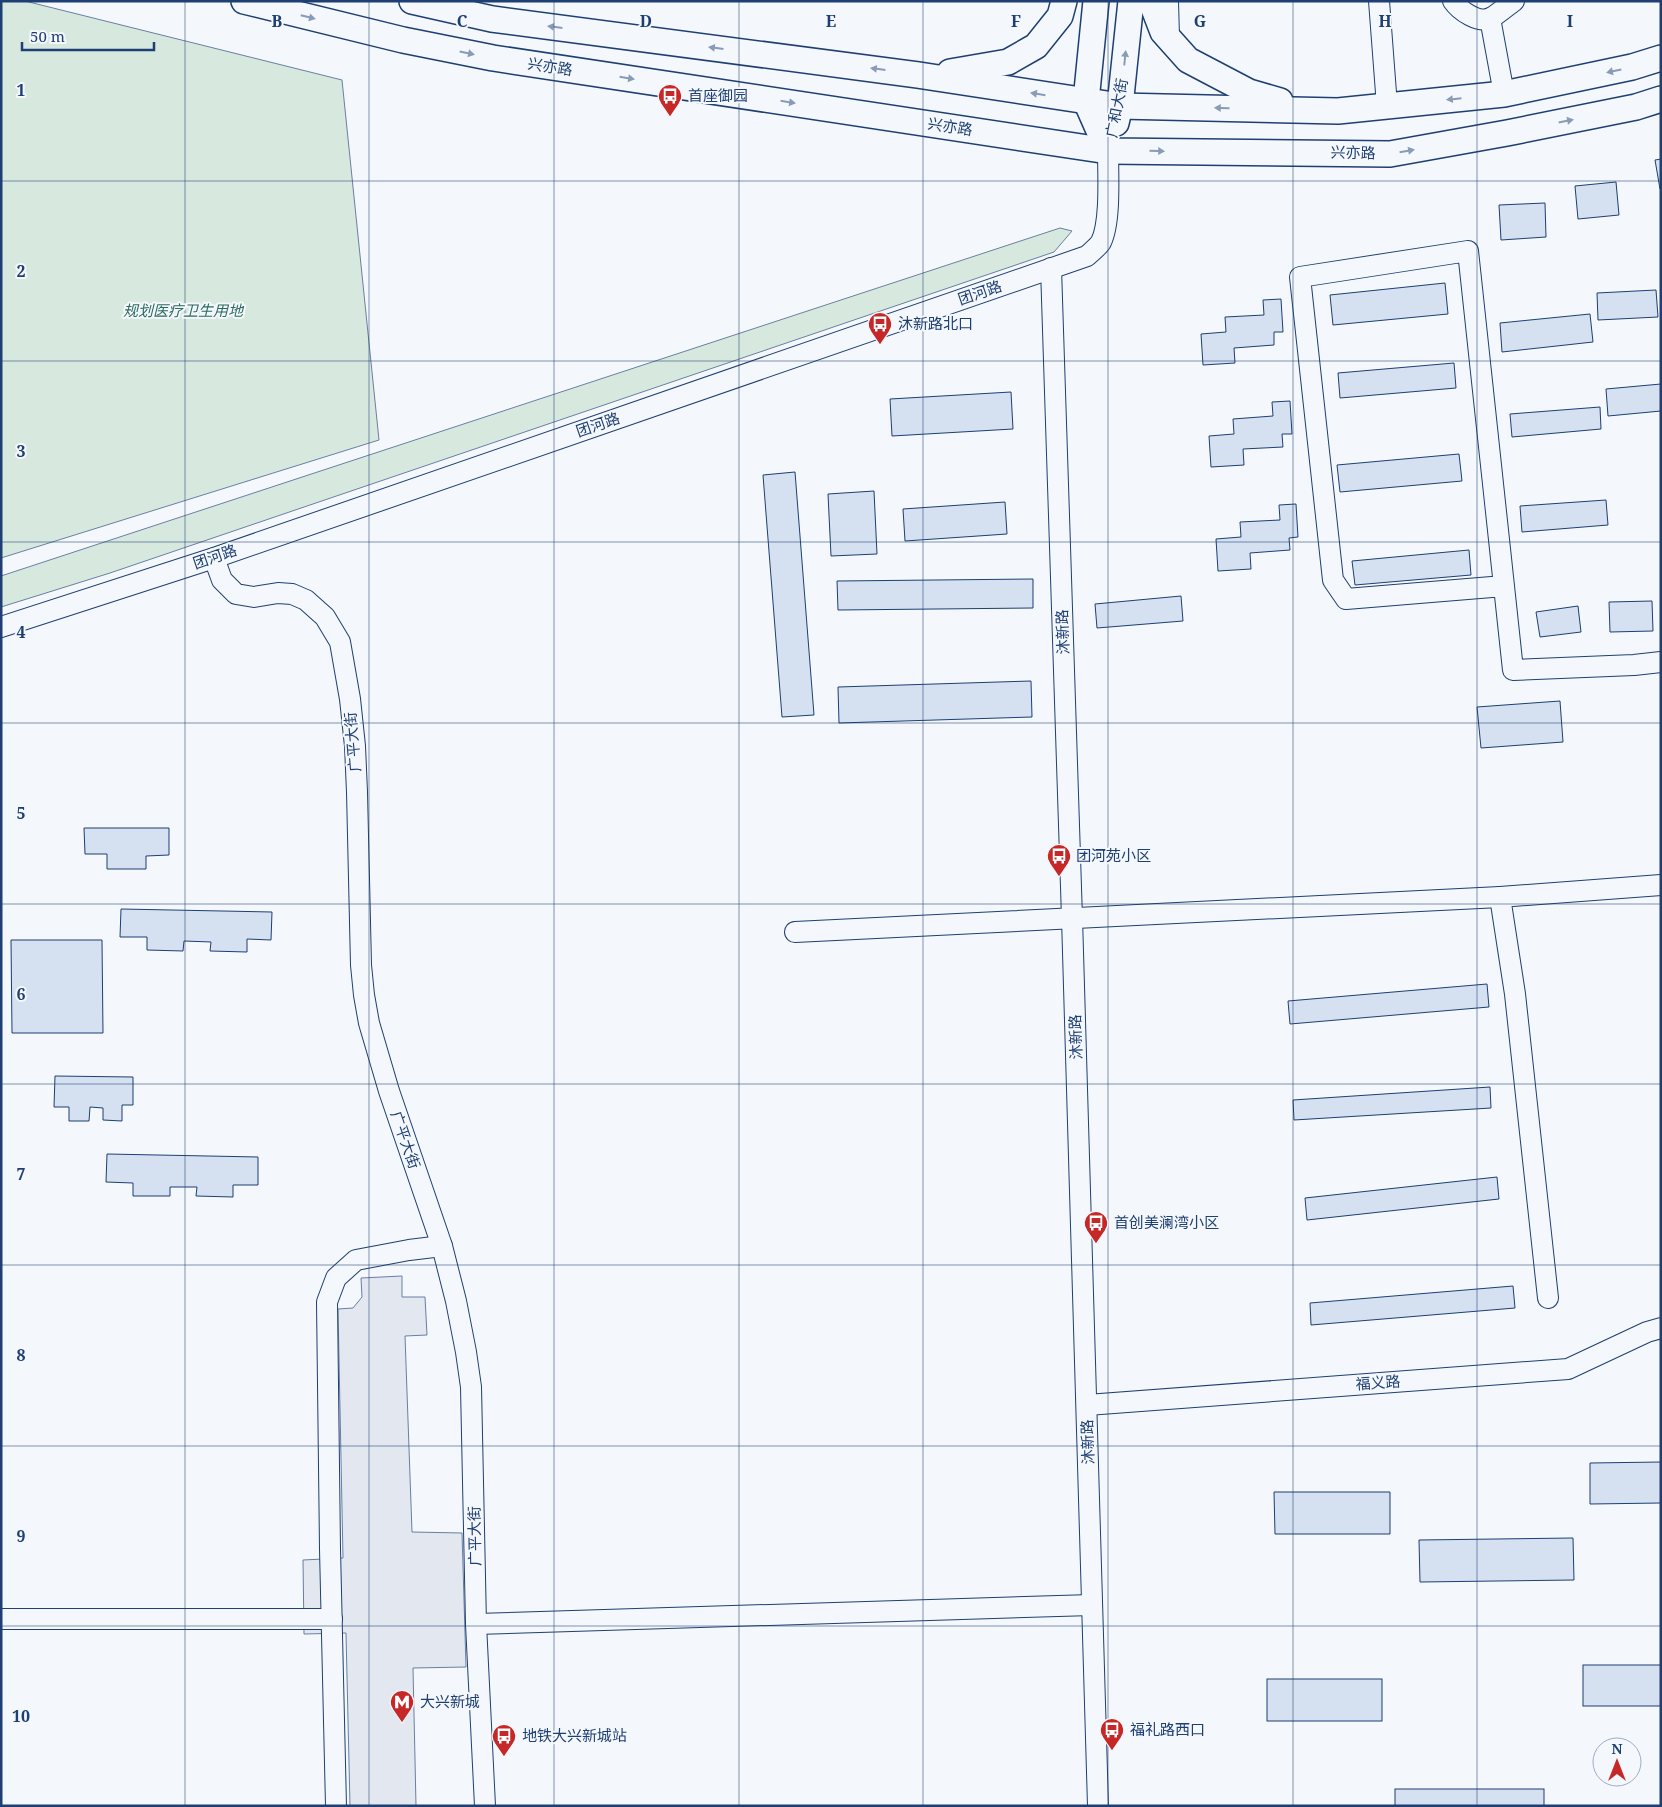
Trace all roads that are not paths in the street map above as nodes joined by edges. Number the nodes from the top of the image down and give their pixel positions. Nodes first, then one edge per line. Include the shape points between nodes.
1 (244, 1) edge
2 (412, 1) edge
3 (1064, 1) edge
4 (1096, 1) edge
5 (1131, 1) edge
6 (1151, 1) edge
7 (1168, 1) edge
8 (1379, 1) edge
9 (1453, 1) edge
10 (1514, 1) edge
11 (1490, 18) junction
12 (1169, 39) junction
13 (1661, 58) edge
14 (918, 75) junction
15 (1504, 94) junction
16 (1661, 99) edge
17 (1086, 101) junction
18 (1120, 106) junction
19 (1387, 106) junction
20 (1309, 110) junction
21 (1108, 151) junction
22 (1051, 268) junction
23 (214, 558) junction
24 (1504, 586) junction
25 (1, 627) edge
26 (1661, 662) edge
27 (1661, 885) edge
28 (1500, 897) junction
29 (1072, 918) junction
30 (795, 932) dead end
31 (442, 1246) junction
32 (1548, 1298) dead end
33 (1661, 1328) edge
34 (1086, 1405) junction
35 (1092, 1605) junction
36 (1, 1619) edge
37 (332, 1619) junction
38 (476, 1624) junction
39 (336, 1806) edge
40 (485, 1806) edge
41 (1098, 1806) edge

1 -> 21 main road, 兴亦路 via 403,40 493,58
14 -> 2 main road via 492,19
3 - 14 main road via 1060,16 1036,46 1008,62
4 - 17 main road, 广和大街
18 -> 5 main road, 广和大街
6 - 12 main road
7 - 12 street
8 - 19 street
9 - 11 street via 1469,15
10 - 11 street
11 - 15 street
12 - 20 main road via 1188,60 1248,92
13 -> 15 main road
17 -> 14 main road
15 -> 19 main road
21 -> 16 main road, 兴亦路 via 1390,154 1636,107
17 - 18 main road
17 - 21 main road, 广和大街
20 -> 18 main road
18 - 21 main road, 广和大街
19 - 20 main road
21 - 22 street, 团河路 via 1107,210 1100,244 1087,256
22 - 23 street, 团河路
22 - 29 street, 沐新路
23 - 25 street, 团河路
23 - 31 street, 广平大街 via 222,580 236,594 292,594 306,600 325,617 340,642 355,746 364,995 388,1091
24 - 24 street via 1468,251 1300,277 1333,580 1346,599
24 - 26 street via 1513,670 1634,666
27 - 28 street
28 - 29 street
28 - 32 street via 1515,994
29 - 30 street
29 - 34 street, 沐新路
31 - 37 street via 356,1260 336,1278 327,1302
31 - 38 street, 广平大街 via 456,1300 471,1388
33 - 34 street, 福义路 via 1568,1369
34 - 35 street, 沐新路
35 - 38 street
35 - 41 street, 沐新路
36 - 37 street
37 - 39 street
38 - 40 street, 广平大街

